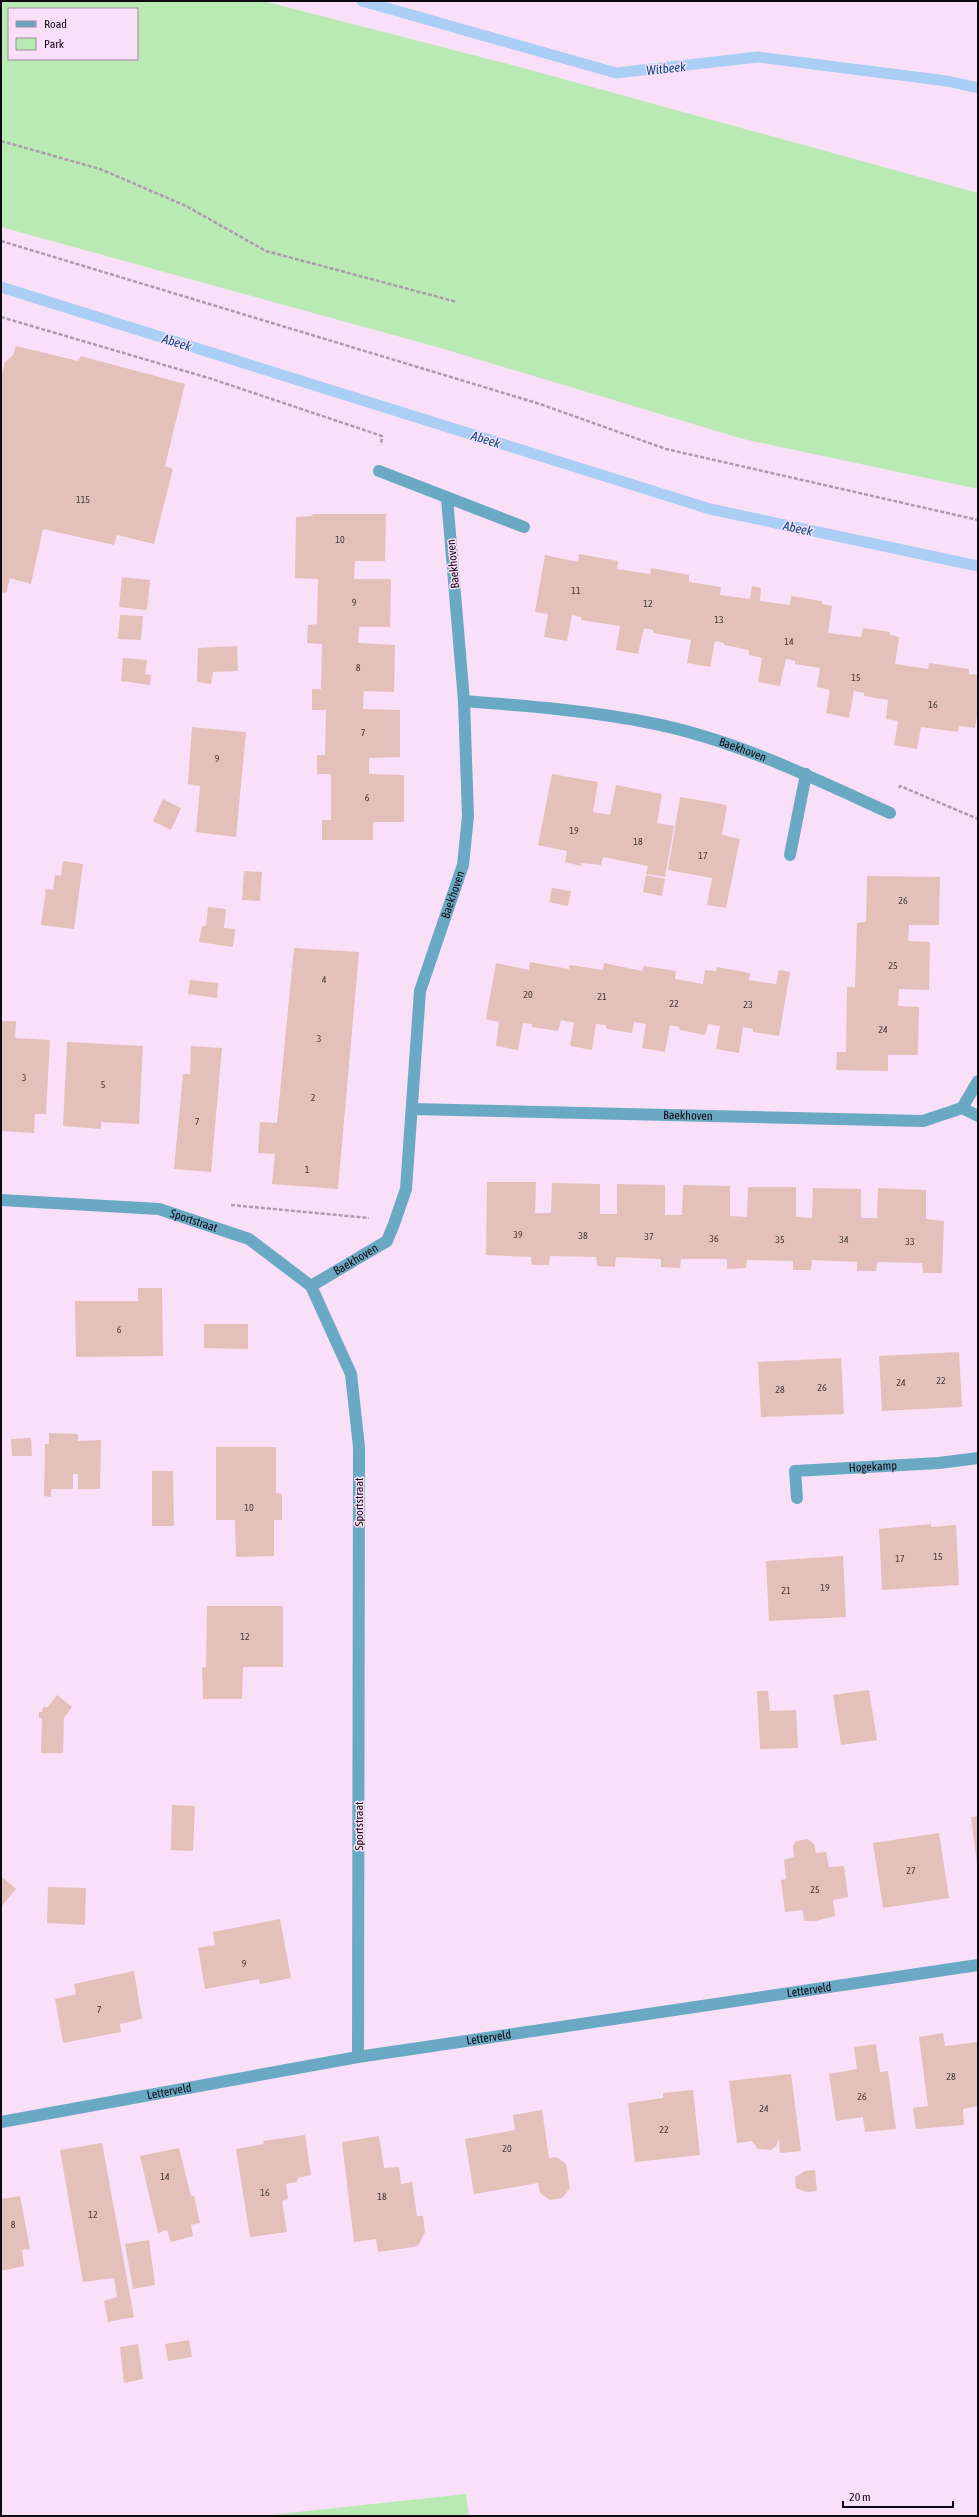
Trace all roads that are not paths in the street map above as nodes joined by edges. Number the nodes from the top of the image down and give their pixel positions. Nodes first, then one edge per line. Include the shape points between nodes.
1 (379, 471) road end
2 (447, 498) junction
3 (524, 527) dead end
4 (464, 701) junction
5 (806, 774) junction
6 (890, 813) road end
7 (790, 855) dead end
8 (978, 1081) edge
9 (962, 1108) junction
10 (412, 1109) junction
11 (978, 1116) edge
12 (1, 1200) edge
13 (311, 1286) junction
14 (978, 1458) edge
15 (797, 1498) dead end
16 (978, 1965) edge
17 (358, 2057) junction
18 (1, 2122) edge

1 - 2 street
2 - 3 street
2 - 4 street, Baekhoven
4 - 5 street, Baekhoven via 568,710 657,725 736,748
4 - 10 street, Baekhoven via 468,816 463,865 420,991
5 - 6 street, Baekhoven
5 - 7 street
8 - 9 street
9 - 10 street, Baekhoven via 923,1120
9 - 11 street
10 - 13 street, Baekhoven via 406,1189 387,1241
12 - 13 street, Sportstraat via 159,1209 249,1239
13 - 17 street, Sportstraat via 351,1374 359,1447
14 - 15 street, Hogekamp via 939,1463 795,1471
16 - 17 street, Letterveld
17 - 18 street, Letterveld

